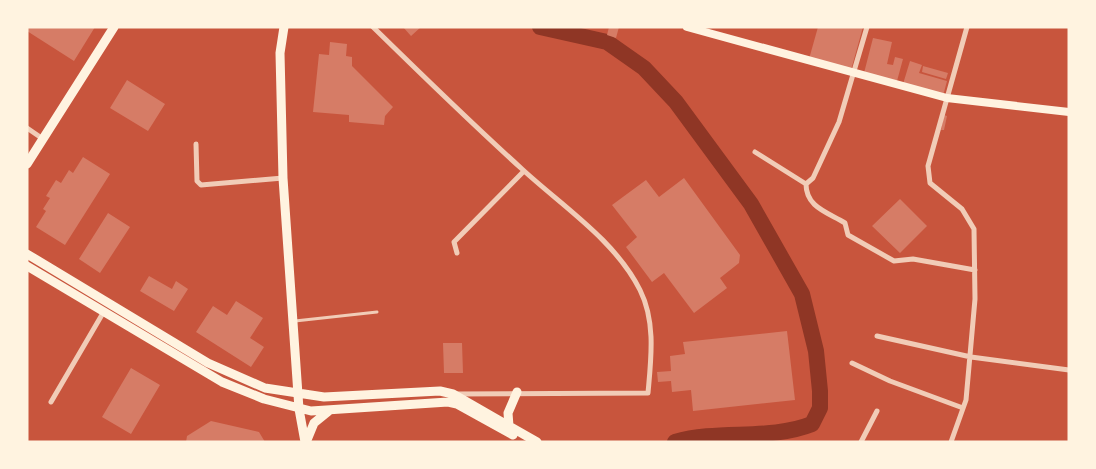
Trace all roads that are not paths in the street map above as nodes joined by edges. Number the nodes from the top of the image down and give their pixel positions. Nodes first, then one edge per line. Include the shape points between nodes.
1 (114, 27) edge
2 (284, 27) edge
3 (373, 27) edge
4 (687, 27) edge
5 (867, 27) edge
6 (968, 27) edge
7 (854, 74) junction
8 (947, 98) junction
9 (1069, 112) edge
10 (27, 128) edge
11 (43, 139) junction
12 (196, 144) dead end
13 (755, 152) dead end
14 (27, 164) edge
15 (524, 171) junction
16 (283, 178) junction
17 (806, 184) junction
18 (458, 253) dead end
19 (27, 254) edge
20 (27, 266) edge
21 (975, 270) junction
22 (377, 312) dead end
23 (104, 313) junction
24 (127, 315) junction
25 (294, 321) junction
26 (122, 324) junction
27 (877, 336) dead end
28 (971, 357) junction
29 (852, 363) dead end
30 (1069, 370) edge
31 (517, 392) junction
32 (298, 394) junction
33 (453, 394) junction
34 (51, 402) dead end
35 (963, 408) junction
36 (299, 409) junction
37 (330, 410) junction
38 (877, 411) dead end
39 (509, 426) junction
40 (305, 442) edge
41 (525, 442) edge
42 (537, 442) edge
43 (861, 442) edge
44 (951, 442) edge

1 - 11 main road
2 - 16 main road via 279,53
3 - 15 street
4 - 7 main road
5 - 7 street
6 - 8 street
7 - 8 main road
7 - 17 street via 825,155
8 - 9 main road
8 - 21 street via 928,175 934,189 962,209 972,222
10 - 11 street
11 - 14 main road
12 - 16 street via 197,181 201,185
13 - 17 street
15 - 18 street via 454,242
15 - 31 street via 628,268 641,292 652,340 648,393
16 - 25 main road
17 - 21 street via 812,205 845,223 848,235 881,256 894,261 913,259
19 - 24 main road
20 - 23 main road
21 - 28 street
22 - 25 lane
23 - 26 main road
23 - 34 street
24 - 26 main road
24 - 32 main road via 226,372 265,388
25 - 32 main road
26 - 36 main road via 222,382
27 - 28 street
28 - 30 street
28 - 35 street
29 - 35 street
31 - 33 street
31 - 39 main road via 508,413
32 - 33 main road
32 - 36 main road
33 - 39 main road
35 - 44 street
36 - 37 main road
36 - 40 main road
37 - 40 main road via 314,423
37 - 41 main road via 448,402
38 - 43 street
39 - 42 main road

